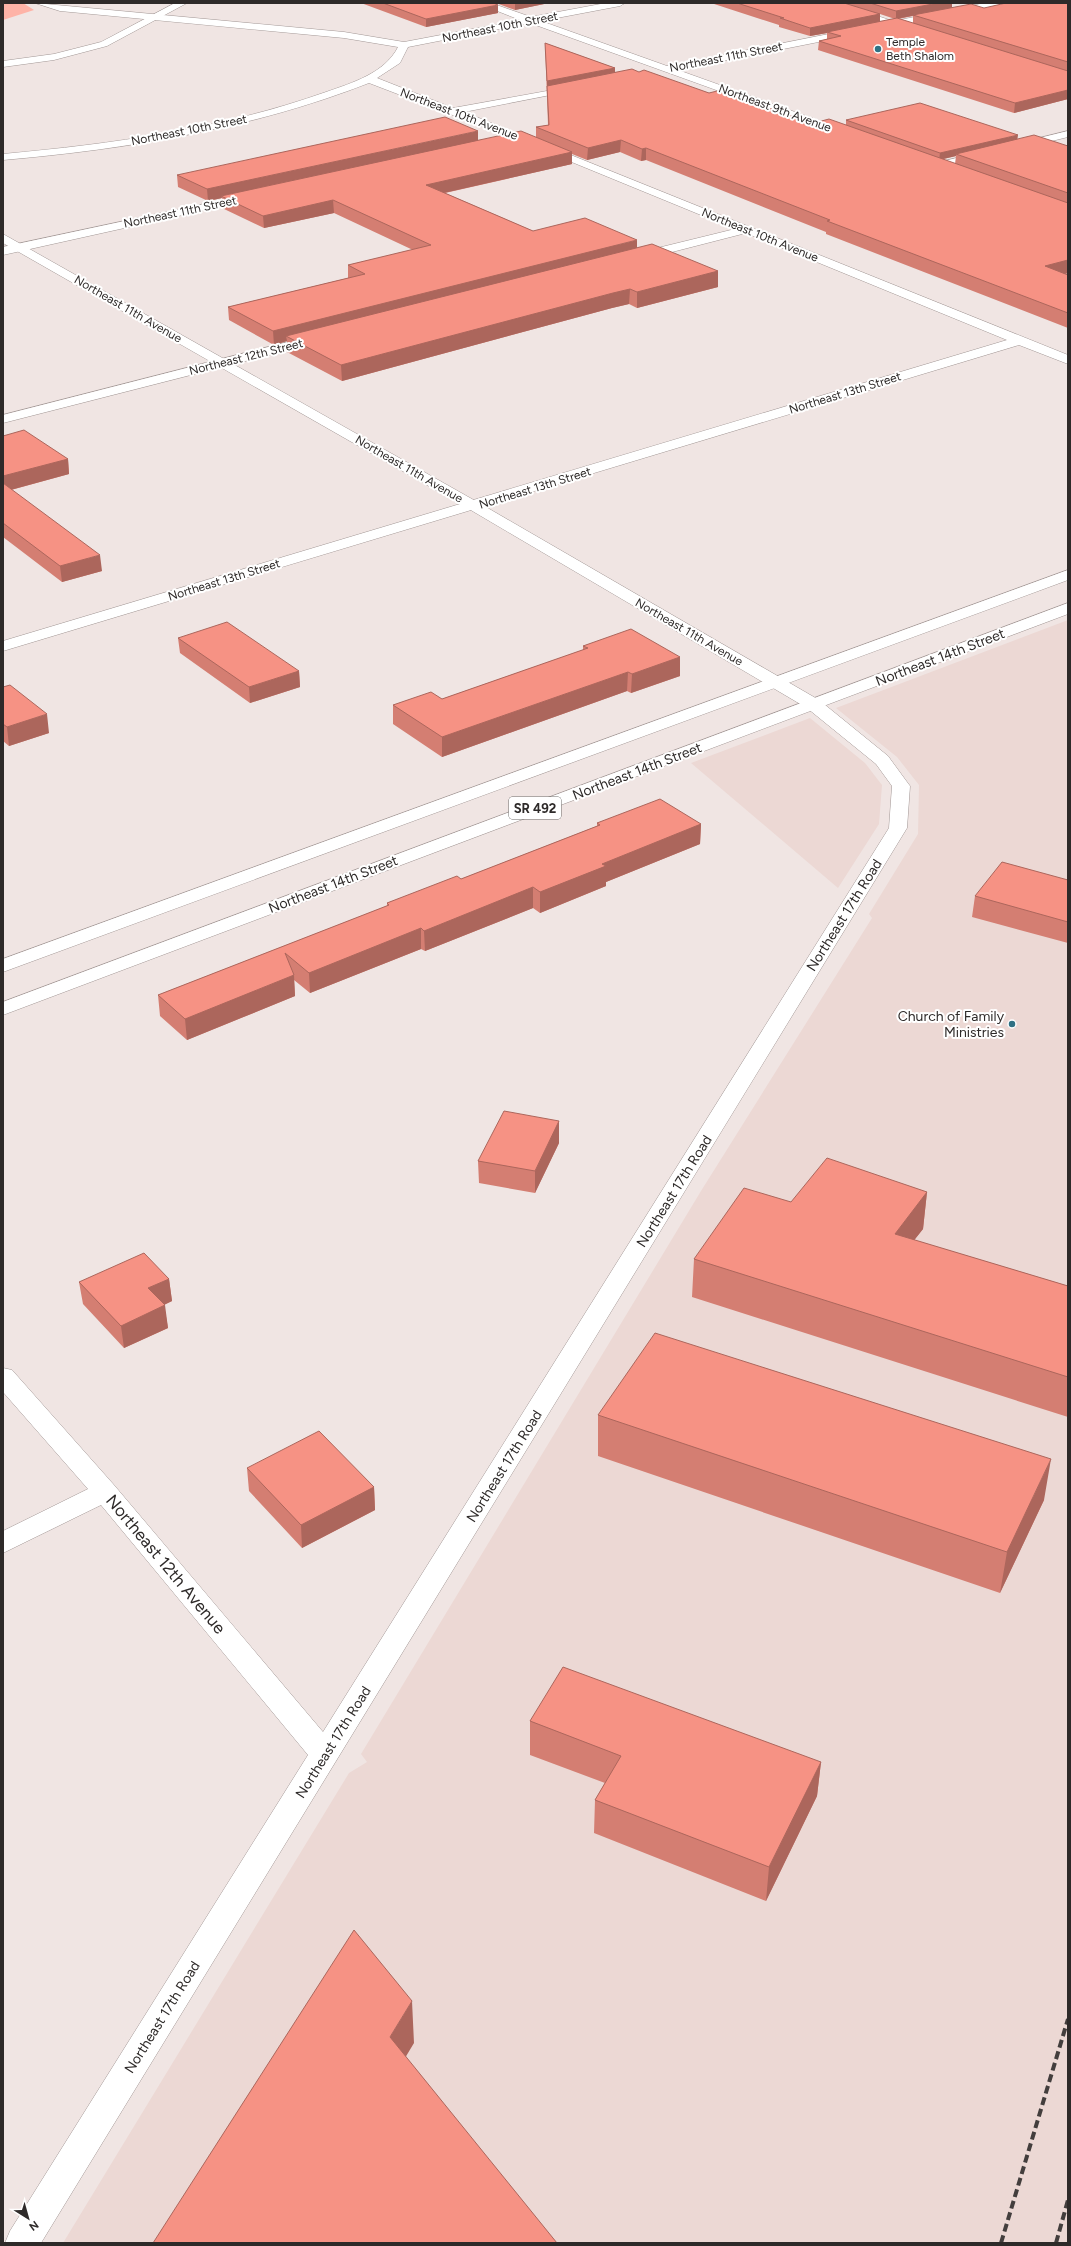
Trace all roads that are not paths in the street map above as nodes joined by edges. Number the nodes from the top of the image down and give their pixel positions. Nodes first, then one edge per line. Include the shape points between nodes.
1 (40, 3) edge
2 (182, 3) edge
3 (482, 3) edge
4 (620, 3) edge
5 (828, 3) edge
6 (999, 3) edge
7 (155, 18) junction
8 (531, 21) junction
9 (894, 23) junction
10 (924, 33) edge
11 (404, 45) junction
12 (3, 64) edge
13 (666, 69) junction
14 (644, 74) edge
15 (369, 79) junction
16 (590, 84) edge
17 (452, 111) junction
18 (1068, 134) edge
19 (854, 136) edge
20 (522, 138) junction
21 (499, 143) edge
22 (3, 157) edge
23 (958, 173) edge
24 (259, 195) edge
25 (745, 230) junction
26 (3, 238) edge
27 (19, 247) junction
28 (3, 251) edge
29 (622, 261) edge
30 (329, 336) edge
31 (1020, 340) junction
32 (1068, 360) edge
33 (222, 363) junction
34 (3, 418) edge
35 (474, 506) junction
36 (1068, 575) edge
37 (1068, 608) edge
38 (3, 646) edge
39 (776, 683) junction
40 (813, 704) junction
41 (3, 966) edge
42 (3, 1009) edge
43 (3, 1376) edge
44 (105, 1492) junction
45 (3, 1542) edge
46 (325, 1755) junction
47 (22, 2243) edge

1 - 7 street via 60,8
2 - 7 street
3 - 8 street, Northeast 9th Avenue
4 - 8 street, Northeast 10th Street
5 - 9 street
6 - 9 street, Northeast 11th Street
7 - 11 street via 344,35
7 - 12 street via 104,44 54,57
8 - 11 street, Northeast 10th Street
8 - 13 street, Northeast 9th Avenue
9 - 10 street
9 - 13 street, Northeast 11th Street
11 - 15 street via 396,61
13 - 14 street, Northeast 11th Street
13 - 19 street, Northeast 9th Avenue
15 - 17 street, Northeast 10th Avenue
15 - 22 street, Northeast 10th Street via 277,111 231,122 98,146
16 - 17 street
17 - 20 street, Northeast 10th Avenue
18 - 23 street via 933,164
20 - 21 street
20 - 25 street, Northeast 10th Avenue
24 - 27 street, Northeast 11th Street
25 - 29 street
25 - 31 street, Northeast 10th Avenue
26 - 27 street, Northeast 11th Avenue
27 - 28 street, Northeast 11th Street
27 - 33 street, Northeast 11th Avenue
30 - 33 street, Northeast 12th Street
31 - 32 street, Northeast 10th Avenue
31 - 35 street, Northeast 13th Street
33 - 34 street, Northeast 12th Street
33 - 35 street, Northeast 11th Avenue
35 - 38 street, Northeast 13th Street
35 - 39 street, Northeast 11th Avenue
36 - 39 street, SR 492
37 - 40 street, Northeast 14th Street / SR 492
39 - 40 street, Northeast 11th Avenue
39 - 41 street, SR 492
40 - 42 street, Northeast 14th Street / SR 492
40 - 46 street, Northeast 17th Road via 882,760 902,786 898,828
43 - 44 street, Northeast 12th Avenue
44 - 45 street
44 - 46 street, Northeast 12th Avenue
46 - 47 street, Northeast 17th Road

